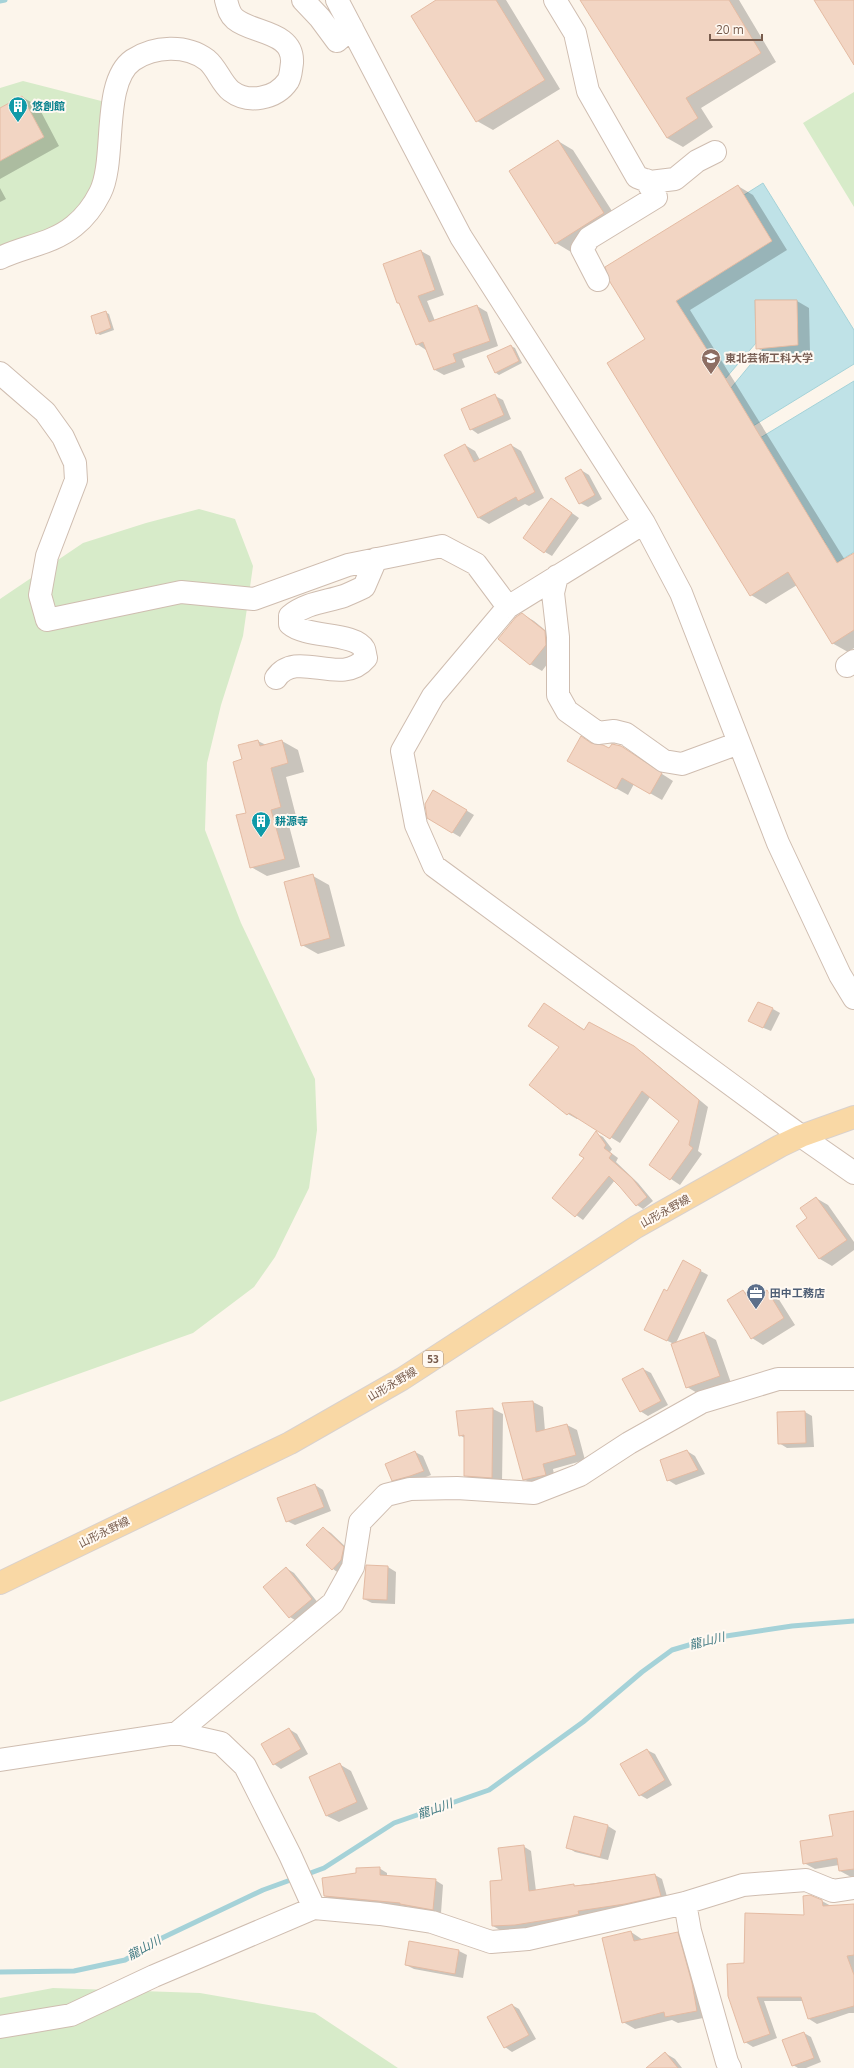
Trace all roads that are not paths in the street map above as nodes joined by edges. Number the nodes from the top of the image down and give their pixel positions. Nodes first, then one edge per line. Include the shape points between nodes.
1 (226, 0) edge
2 (303, 0) edge
3 (337, 0) edge
4 (555, 0) edge
5 (352, 28) junction
6 (715, 152) dead end
7 (646, 180) junction
8 (0, 258) edge
9 (598, 280) dead end
10 (0, 373) edge
11 (644, 523) junction
12 (376, 560) junction
13 (557, 576) junction
14 (508, 607) junction
15 (276, 678) dead end
16 (739, 743) junction
17 (854, 998) edge
18 (854, 1117) edge
19 (801, 1136) junction
20 (854, 1173) edge
21 (854, 1379) edge
22 (0, 1583) edge
23 (177, 1733) junction
24 (0, 1760) edge
25 (854, 1888) edge
26 (685, 1903) junction
27 (314, 1908) junction
28 (0, 2027) edge
29 (730, 2068) edge

1 - 8 street via 234,18 281,39 288,47 292,57 288,81 272,95 253,99 232,91 208,61 196,54 170,49 146,52 131,62 120,76 114,100 108,164 101,192 89,210 74,226 47,243 16,250
2 - 5 street via 337,41
3 - 5 street
4 - 7 street via 576,33 588,91 637,177
5 - 11 street via 461,237
6 - 7 street via 697,161 675,179 650,182
7 - 9 street via 656,197 589,238 582,249
10 - 12 street via 45,412 63,437 76,463 76,480 47,556 40,595 47,620 181,592 254,599 348,565
11 - 13 street
11 - 16 street via 681,593
12 - 14 street via 442,546 476,564
12 - 15 street via 364,587 344,596 303,607 290,616 290,624 302,631 358,643 364,649 366,658 360,665 350,669 337,671 293,667 281,672
13 - 14 street
13 - 16 street via 553,593 558,637 558,695 567,711 598,733 614,731 626,734 664,761 682,764
14 - 19 street via 433,696 402,751 416,825 434,866
16 - 17 street via 778,843 840,976
18 - 19 main road, 山形永野線 / 53
19 - 20 street
19 - 22 main road, 山形永野線 / 53 via 636,1227 402,1379 290,1443
21 - 23 street via 778,1379 702,1402 629,1443 580,1475 534,1493 449,1488 410,1489 386,1495 360,1522 353,1567 333,1603
23 - 24 street
23 - 27 street via 221,1743 245,1766
25 - 26 street via 833,1891 806,1880 751,1884
26 - 27 street via 528,1939 491,1942 432,1922
26 - 29 street via 690,1931
27 - 28 street via 154,1976 71,2015

